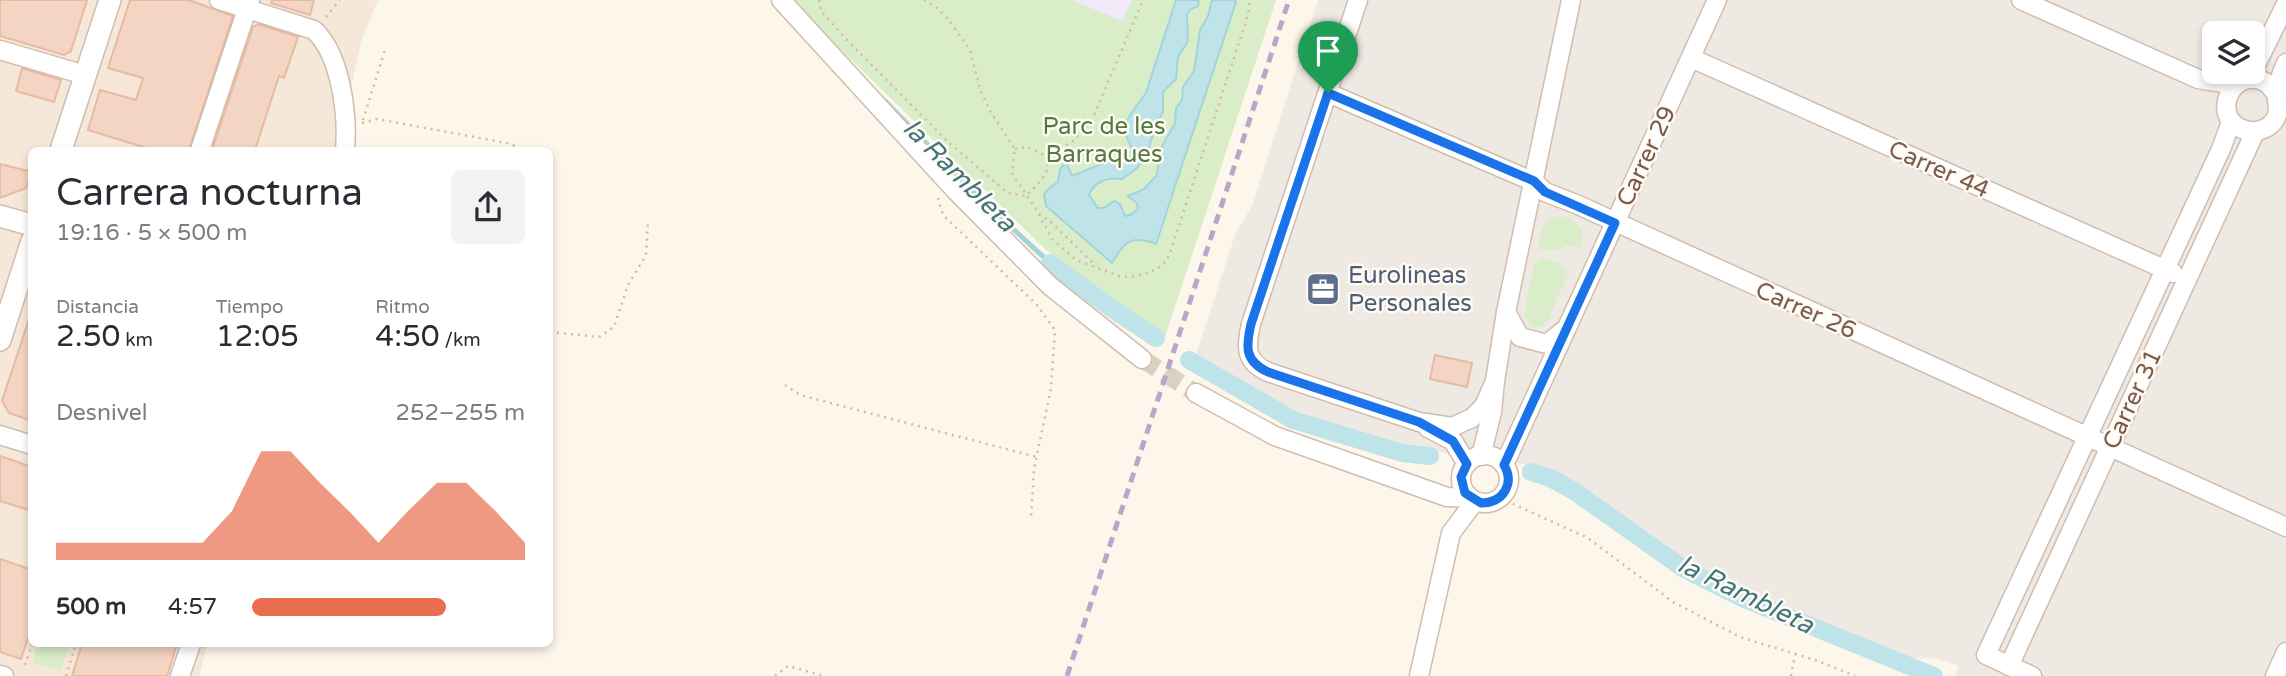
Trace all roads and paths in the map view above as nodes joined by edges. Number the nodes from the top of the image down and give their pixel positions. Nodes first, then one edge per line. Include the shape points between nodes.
1 (110, 0) edge
2 (219, 0) edge
3 (340, 0) edge
4 (781, 0) edge
5 (819, 0) edge
6 (924, 0) edge
7 (1143, 0) edge
8 (1250, 0) edge
9 (1358, 0) edge
10 (1571, 0) edge
11 (1717, 0) edge
12 (2021, 0) edge
13 (248, 4) edge
14 (2286, 4) edge
15 (314, 30) junction
16 (2265, 41) edge
17 (0, 50) edge
18 (385, 50) dead end
19 (1690, 58) junction
20 (2286, 63) edge
21 (85, 75) junction
22 (2198, 79) junction
23 (2202, 79) edge
24 (2265, 82) edge
25 (2240, 84) edge
26 (1328, 93) junction
27 (2280, 106) edge
28 (2229, 114) junction
29 (353, 123) junction
30 (2270, 129) edge
31 (62, 147) edge
32 (201, 147) edge
33 (346, 147) edge
34 (516, 147) edge
35 (1015, 149) junction
36 (1046, 156) junction
37 (946, 180) junction
38 (1534, 181) junction
39 (1026, 195) junction
40 (1039, 215) junction
41 (0, 216) edge
42 (648, 221) dead end
43 (1615, 223) junction
44 (28, 224) edge
45 (28, 254) edge
46 (1096, 266) junction
47 (2165, 269) junction
48 (2187, 279) junction
49 (1506, 312) junction
50 (1566, 328) junction
51 (553, 332) edge
52 (0, 340) edge
53 (1142, 359) tunnel mouth
54 (1495, 381) junction
55 (785, 385) dead end
56 (1196, 393) tunnel mouth
57 (1419, 422) junction
58 (0, 435) edge
59 (2087, 436) junction
60 (28, 444) edge
61 (2110, 447) junction
62 (1037, 457) junction
63 (1470, 463) junction
64 (1504, 465) junction
65 (1419, 487) junction
66 (1500, 498) junction
67 (1473, 499) junction
68 (1031, 519) dead end
69 (2286, 527) edge
70 (31, 647) edge
71 (75, 647) edge
72 (190, 647) edge
73 (2286, 652) edge
74 (1795, 654) junction
75 (25, 665) dead end
76 (2010, 666) junction
77 (66, 676) edge
78 (180, 676) edge
79 (775, 676) edge
80 (824, 676) edge
81 (1419, 676) edge
82 (1791, 676) edge
83 (1855, 676) edge
84 (2032, 676) edge
85 (2275, 676) edge

1 - 21 street
2 - 13 street
3 - 15 path
4 - 37 street
5 - 39 path via 821,10 845,38 946,139 1004,190
6 - 35 path via 948,19 970,50 990,111
7 - 36 path via 1092,120 1072,142
8 - 46 path via 1169,256 1162,266 1131,276 1112,275
9 - 26 street
10 - 38 street
11 - 19 street, Carrer 29
12 - 22 street
13 - 15 street
13 - 32 street
14 - 16 street
15 - 29 street via 330,48
17 - 21 street
18 - 29 path
19 - 43 street, Carrer 29
19 - 47 street, Carrer 44
20 - 27 street
21 - 31 street
22 - 23 street
22 - 28 street
24 - 27 street
25 - 28 street via 2228,94
26 - 38 street, Carrer 26
26 - 57 street via 1251,324 1249,356 1256,367
27 - 30 street
28 - 30 street via 2242,130
28 - 47 street, Carrer 31 via 2221,149
29 - 33 street
29 - 34 path via 377,119
30 - 48 street, Carrer 31
35 - 36 path via 1027,148
35 - 39 path via 1012,173
36 - 39 path via 1045,175
37 - 53 street via 1050,286
37 - 62 path via 937,195 943,215 1037,306 1055,330 1051,388
38 - 43 street, Carrer 26 via 1545,192
38 - 49 street
39 - 40 path
40 - 46 path
40 - 46 path via 1063,250
41 - 44 street
42 - 51 path via 646,255 628,285 614,327 600,337
43 - 50 street, Carrer 29
43 - 59 street, Carrer 26
45 - 52 street
47 - 48 street, Carrer 44
47 - 59 street, Carrer 31
48 - 61 street, Carrer 31
49 - 50 street via 1520,337 1547,344
49 - 54 street
50 - 64 street, Carrer 29
54 - 57 street via 1484,406 1463,423 1452,427
54 - 63 street via 1492,412
55 - 62 path via 800,395
56 - 65 street via 1275,436
57 - 63 street via 1453,441
58 - 60 street
59 - 61 street, Carrer 26
59 - 76 street, Carrer 31 via 1986,655
61 - 69 street, Carrer 26
61 - 76 street, Carrer 31
62 - 68 path
63 - 64 street via 1493,457
63 - 65 street via 1442,485
63 - 67 street via 1462,485
64 - 66 street via 1509,478
65 - 67 street via 1447,497
66 - 67 street via 1488,503
66 - 74 path via 1588,538 1673,602 1740,637
67 - 81 street via 1451,533
70 - 75 path
71 - 77 path
72 - 78 street
73 - 85 street
74 - 82 path
74 - 83 path
76 - 84 street
79 - 80 path via 788,666

